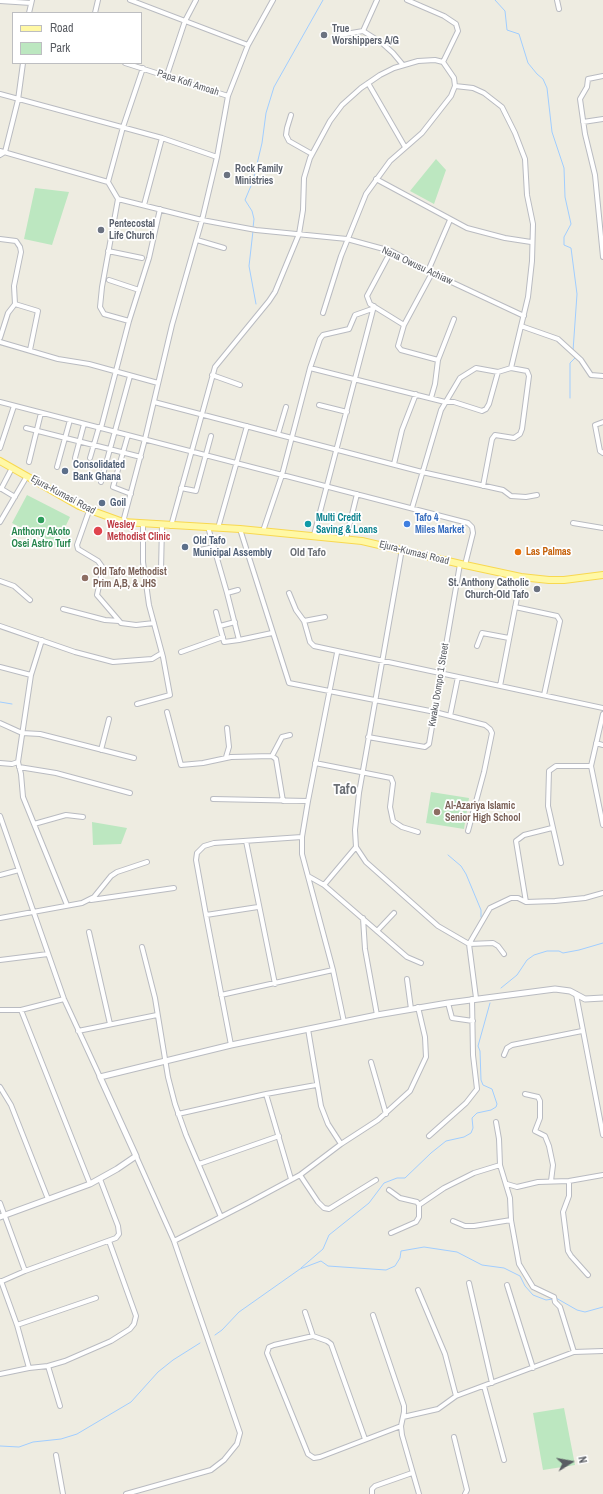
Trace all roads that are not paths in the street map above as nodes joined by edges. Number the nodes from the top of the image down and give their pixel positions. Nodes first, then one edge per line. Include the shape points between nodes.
1 (98, 0) edge
2 (130, 0) edge
3 (196, 0) edge
4 (273, 0) edge
5 (377, 0) edge
6 (407, 0) edge
7 (557, 0) edge
8 (0, 1) edge
9 (31, 2) edge
10 (559, 9) dead end
11 (29, 12) edge
12 (95, 12) edge
13 (185, 20) junction
14 (363, 31) junction
15 (340, 35) dead end
16 (248, 45) junction
17 (442, 62) junction
18 (23, 64) edge
19 (129, 64) edge
20 (403, 65) junction
21 (143, 68) junction
22 (167, 76) junction
23 (603, 76) edge
24 (368, 83) junction
25 (455, 86) junction
26 (0, 94) edge
27 (228, 96) junction
28 (18, 100) junction
29 (291, 115) dead end
30 (603, 119) edge
31 (583, 122) junction
32 (123, 127) junction
33 (162, 138) junction
34 (405, 147) junction
35 (2, 151) edge
36 (312, 154) junction
37 (0, 155) edge
38 (217, 157) junction
39 (376, 180) junction
40 (108, 182) junction
41 (118, 199) junction
42 (144, 205) junction
43 (160, 210) junction
44 (202, 220) junction
45 (450, 220) junction
46 (299, 234) junction
47 (0, 239) edge
48 (347, 239) junction
49 (197, 240) junction
50 (531, 242) junction
51 (224, 248) dead end
52 (108, 251) junction
53 (390, 251) junction
54 (603, 257) edge
55 (142, 258) dead end
56 (430, 272) junction
57 (109, 280) dead end
58 (139, 290) junction
59 (15, 304) junction
60 (373, 308) junction
61 (323, 313) dead end
62 (524, 316) junction
63 (454, 319) dead end
64 (129, 321) junction
65 (404, 325) junction
66 (521, 326) junction
67 (0, 338) edge
68 (0, 342) edge
69 (30, 350) junction
70 (438, 360) junction
71 (310, 368) junction
72 (511, 368) junction
73 (115, 371) junction
74 (498, 372) junction
75 (212, 375) junction
76 (130, 376) junction
77 (603, 376) edge
78 (356, 380) junction
79 (158, 383) junction
80 (240, 385) dead end
81 (416, 394) junction
82 (431, 398) junction
83 (0, 402) edge
84 (154, 402) junction
85 (445, 402) junction
86 (14, 406) junction
87 (319, 406) dead end
88 (286, 407) dead end
89 (347, 412) junction
90 (41, 413) junction
91 (201, 414) junction
92 (70, 420) junction
93 (603, 422) edge
94 (84, 424) junction
95 (247, 426) junction
96 (100, 427) junction
97 (26, 428) dead end
98 (115, 431) junction
99 (38, 432) junction
100 (278, 434) junction
101 (128, 435) junction
102 (211, 436) dead end
103 (292, 438) junction
104 (65, 439) junction
105 (145, 440) junction
106 (79, 442) junction
107 (94, 446) junction
108 (0, 448) edge
109 (336, 449) junction
110 (109, 450) junction
111 (192, 451) junction
112 (603, 453) edge
113 (123, 454) junction
114 (206, 455) junction
115 (141, 457) junction
116 (75, 458) dead end
117 (90, 458) dead end
118 (0, 461) edge
119 (29, 462) dead end
120 (236, 463) junction
121 (394, 464) junction
122 (57, 467) dead end
123 (12, 468) junction
124 (422, 472) junction
125 (282, 475) junction
126 (27, 476) junction
127 (101, 482) dead end
128 (327, 486) junction
129 (482, 486) junction
130 (0, 488) edge
131 (181, 488) junction
132 (131, 494) junction
133 (357, 494) junction
134 (537, 494) dead end
135 (15, 497) junction
136 (412, 508) junction
137 (89, 511) junction
138 (0, 522) edge
139 (123, 522) junction
140 (573, 523) dead end
141 (143, 525) junction
142 (162, 525) junction
143 (171, 526) junction
144 (208, 527) junction
145 (218, 528) junction
146 (603, 528) edge
147 (240, 529) junction
148 (263, 531) junction
149 (314, 535) junction
150 (346, 539) junction
151 (214, 547) junction
152 (402, 549) junction
153 (200, 550) dead end
154 (462, 565) junction
155 (161, 571) dead end
156 (603, 575) edge
157 (521, 576) junction
158 (0, 581) edge
159 (238, 590) dead end
160 (228, 593) junction
161 (289, 593) dead end
162 (30, 600) dead end
163 (515, 607) junction
164 (63, 609) dead end
165 (216, 612) dead end
166 (325, 617) dead end
167 (119, 621) junction
168 (304, 621) junction
169 (235, 622) junction
170 (154, 623) junction
171 (0, 626) edge
172 (220, 626) junction
173 (272, 633) junction
174 (223, 638) junction
175 (509, 638) junction
176 (42, 640) junction
177 (239, 640) junction
178 (477, 646) dead end
179 (181, 652) dead end
180 (162, 653) junction
181 (337, 653) junction
182 (382, 662) junction
183 (0, 666) edge
184 (441, 674) junction
185 (31, 675) junction
186 (458, 677) junction
187 (500, 686) junction
188 (329, 691) junction
189 (544, 695) junction
190 (374, 699) junction
191 (137, 704) dead end
192 (603, 708) edge
193 (167, 712) dead end
194 (435, 712) junction
195 (603, 714) edge
196 (450, 716) junction
197 (109, 719) dead end
198 (0, 723) edge
199 (226, 728) dead end
200 (22, 733) junction
201 (290, 735) dead end
202 (368, 737) junction
203 (596, 744) junction
204 (603, 745) edge
205 (101, 750) junction
206 (272, 756) junction
207 (226, 757) junction
208 (134, 758) dead end
209 (18, 762) junction
210 (0, 763) edge
211 (315, 763) junction
212 (591, 766) junction
213 (19, 767) junction
214 (362, 774) junction
215 (130, 793) dead end
216 (213, 799) dead end
217 (283, 801) junction
218 (308, 801) junction
219 (601, 804) edge
220 (0, 816) edge
221 (83, 817) dead end
222 (34, 824) junction
223 (603, 825) edge
224 (552, 828) junction
225 (6, 831) junction
226 (468, 831) dead end
227 (0, 832) edge
228 (418, 832) dead end
229 (302, 837) junction
230 (246, 841) junction
231 (356, 847) junction
232 (147, 862) dead end
233 (561, 863) dead end
234 (19, 870) junction
235 (0, 875) edge
236 (308, 876) junction
237 (324, 885) junction
238 (174, 888) dead end
239 (603, 893) edge
240 (90, 900) junction
241 (526, 902) junction
242 (67, 906) junction
243 (258, 907) junction
244 (34, 912) junction
245 (394, 913) dead end
246 (206, 915) junction
247 (0, 918) edge
248 (363, 918) junction
249 (378, 931) junction
250 (89, 932) dead end
251 (469, 944) junction
252 (142, 947) dead end
253 (48, 954) junction
254 (504, 954) dead end
255 (0, 960) edge
256 (421, 963) dead end
257 (333, 970) junction
258 (407, 979) dead end
259 (275, 984) junction
260 (576, 994) junction
261 (221, 995) junction
262 (603, 998) edge
263 (474, 999) junction
264 (64, 1000) junction
265 (448, 1003) junction
266 (418, 1008) junction
267 (411, 1009) junction
268 (0, 1010) edge
269 (21, 1010) junction
270 (157, 1015) junction
271 (377, 1015) junction
272 (472, 1021) junction
273 (344, 1022) junction
274 (110, 1024) junction
275 (308, 1029) junction
276 (582, 1030) junction
277 (78, 1032) junction
278 (231, 1045) junction
279 (504, 1055) dead end
280 (165, 1060) junction
281 (371, 1062) dead end
282 (100, 1077) junction
283 (316, 1085) junction
284 (0, 1087) edge
285 (266, 1094) junction
286 (525, 1094) dead end
287 (178, 1114) junction
288 (386, 1114) junction
289 (496, 1122) dead end
290 (603, 1135) edge
291 (279, 1136) junction
292 (429, 1136) dead end
293 (341, 1144) junction
294 (136, 1156) junction
295 (199, 1164) junction
296 (500, 1165) junction
297 (300, 1174) junction
298 (603, 1175) edge
299 (100, 1179) junction
300 (291, 1179) junction
301 (376, 1180) dead end
302 (551, 1181) junction
303 (569, 1181) junction
304 (90, 1184) junction
305 (507, 1184) junction
306 (517, 1187) junction
307 (389, 1190) dead end
308 (510, 1198) junction
309 (48, 1199) junction
310 (0, 1203) edge
311 (419, 1205) junction
312 (2, 1216) edge
313 (221, 1217) junction
314 (511, 1220) junction
315 (453, 1221) dead end
316 (391, 1233) dead end
317 (109, 1241) junction
318 (174, 1241) junction
319 (24, 1270) junction
320 (588, 1274) dead end
321 (0, 1282) edge
322 (469, 1283) dead end
323 (508, 1285) dead end
324 (418, 1290) dead end
325 (96, 1298) dead end
326 (305, 1312) dead end
327 (373, 1315) dead end
328 (17, 1325) junction
329 (313, 1336) junction
330 (603, 1351) edge
331 (574, 1352) junction
332 (48, 1366) junction
333 (29, 1368) junction
334 (533, 1368) junction
335 (0, 1374) edge
336 (492, 1383) junction
337 (484, 1386) junction
338 (456, 1396) junction
339 (60, 1406) dead end
340 (403, 1417) junction
341 (401, 1426) junction
342 (454, 1437) dead end
343 (366, 1439) junction
344 (56, 1455) dead end
345 (504, 1460) dead end
346 (412, 1473) junction
347 (63, 1494) edge
348 (126, 1494) edge
349 (372, 1494) edge
350 (419, 1494) edge
351 (465, 1494) edge

1 - 12 street
2 - 13 street
3 - 13 street
4 - 16 street
5 - 14 street
6 - 17 street via 456,24 458,31
7 - 10 street
8 - 9 street
9 - 11 street
13 - 16 street
13 - 22 street
14 - 15 street
14 - 20 street via 382,43
16 - 27 street
17 - 20 street via 426,60
17 - 25 street via 454,78
18 - 28 street
19 - 21 street, Papa Kofi Amoah
20 - 24 street via 380,74
21 - 22 street, Papa Kofi Amoah
21 - 32 street
22 - 27 street, Papa Kofi Amoah
23 - 31 street via 588,79 587,87 580,99
24 - 34 street
24 - 36 street via 342,105
25 - 34 street via 441,110 422,133
25 - 50 street via 474,88 488,94 507,114 525,159 527,195 533,224
26 - 28 street
27 - 38 street
28 - 32 street
28 - 35 street
29 - 36 street via 286,136 289,141
30 - 31 street
31 - 54 street via 595,175
32 - 33 street
32 - 40 street
33 - 38 street
33 - 42 street
34 - 39 street via 390,161
35 - 37 street
35 - 40 street
36 - 46 street via 304,178
38 - 44 street
39 - 45 street
39 - 48 street via 358,212
40 - 41 street
41 - 42 street, Nana Owusu Achiaw
41 - 52 street
42 - 43 street, Nana Owusu Achiaw
43 - 44 street, Nana Owusu Achiaw
43 - 58 street
44 - 46 street, Nana Owusu Achiaw via 248,229
44 - 49 street
45 - 50 street via 482,233
45 - 56 street
46 - 48 street, Nana Owusu Achiaw
46 - 75 street via 269,301 221,358
47 - 59 street via 16,242 20,247 14,286
48 - 53 street, Nana Owusu Achiaw
48 - 61 street
49 - 51 street
49 - 79 street
50 - 62 street via 532,262
52 - 55 street
52 - 64 street via 101,310 104,314
53 - 56 street, Nana Owusu Achiaw
53 - 60 street via 367,296
56 - 62 street, Nana Owusu Achiaw
56 - 65 street
57 - 58 street
58 - 64 street
59 - 67 street via 8,314
59 - 69 street via 38,311
60 - 65 street
60 - 71 street via 355,315 349,329 323,335
60 - 78 street
62 - 66 street
63 - 70 street
64 - 73 street
65 - 70 street via 399,349
66 - 72 street
66 - 77 street via 558,340 581,360 591,374
68 - 69 street
69 - 73 street via 58,359
70 - 82 street
71 - 78 street
71 - 103 street
72 - 74 street
72 - 129 street via 528,372 522,430 514,438 495,435 492,439
73 - 76 street
73 - 96 street
74 - 85 street via 471,369 460,378
74 - 85 street via 485,410
75 - 80 street
75 - 91 street
76 - 79 street
76 - 98 street
78 - 81 street
78 - 89 street
79 - 84 street
81 - 82 street
81 - 121 street via 402,430
82 - 85 street
83 - 86 street
84 - 91 street
84 - 105 street
85 - 124 street
86 - 90 street
86 - 108 street
87 - 89 street
88 - 100 street
89 - 109 street
90 - 92 street
90 - 99 street
91 - 95 street
91 - 111 street
92 - 94 street
92 - 104 street
93 - 112 street via 597,423 596,427 600,451
94 - 96 street
94 - 106 street
95 - 100 street
95 - 120 street
96 - 98 street
96 - 107 street
97 - 99 street
98 - 101 street
98 - 110 street
99 - 104 street
99 - 119 street
100 - 103 street
101 - 105 street
101 - 113 street
102 - 114 street
103 - 109 street
103 - 125 street
104 - 106 street
104 - 122 street
105 - 111 street
105 - 115 street
106 - 107 street
106 - 116 street
107 - 110 street
107 - 117 street
109 - 121 street
109 - 128 street
110 - 113 street
110 - 127 street
111 - 114 street
111 - 131 street
113 - 115 street
113 - 132 street via 113,487
114 - 120 street
114 - 131 street via 196,491
115 - 132 street
118 - 123 main road, Ejura-Kumasi Road
120 - 125 street
120 - 145 street
121 - 124 street
123 - 126 main road, Ejura-Kumasi Road
123 - 130 street
124 - 129 street
124 - 136 street
125 - 128 street
125 - 148 street
126 - 135 street
126 - 137 main road, Ejura-Kumasi Road
128 - 133 street
128 - 149 street
129 - 134 street via 503,490 511,496 526,497
130 - 135 street
131 - 143 street
132 - 139 street
133 - 136 street
133 - 150 street
135 - 138 street
136 - 154 street, Kwaku Dompo 1 Street via 471,525 473,533
137 - 139 main road, Ejura-Kumasi Road
137 - 167 street via 76,545 78,549 101,563 104,572 96,595
139 - 141 main road, Ejura-Kumasi Road
140 - 146 street
141 - 142 main road, Ejura-Kumasi Road
141 - 170 street via 143,562
142 - 143 main road, Ejura-Kumasi Road
142 - 155 street
143 - 144 main road, Ejura-Kumasi Road
144 - 145 main road, Ejura-Kumasi Road
144 - 151 street
145 - 147 main road, Ejura-Kumasi Road
147 - 148 main road, Ejura-Kumasi Road
147 - 173 street
148 - 149 main road, Ejura-Kumasi Road
149 - 150 main road, Ejura-Kumasi Road
150 - 152 main road, Ejura-Kumasi Road
151 - 153 street
151 - 160 street
152 - 154 main road, Ejura-Kumasi Road
152 - 182 street
154 - 157 main road, Ejura-Kumasi Road
154 - 184 street, Kwaku Dompo 1 Street
156 - 157 main road, Ejura-Kumasi Road via 564,580
157 - 163 street
158 - 162 street via 14,586
159 - 160 street
160 - 169 street
161 - 168 street
163 - 175 street
163 - 189 street via 557,616 559,619
164 - 167 street
165 - 172 street
166 - 168 street
167 - 170 street via 123,624 136,625
168 - 181 street via 313,646
169 - 172 street
169 - 177 street
170 - 180 street
171 - 176 street
172 - 174 street
173 - 177 street
173 - 188 street via 289,683
174 - 177 street via 226,642
174 - 179 street
175 - 178 street via 482,633
175 - 187 street
176 - 180 street via 113,662 152,659
176 - 185 street
180 - 191 street via 169,696
181 - 182 street
181 - 188 street
182 - 184 street
182 - 190 street
183 - 185 street
184 - 186 street
184 - 194 street, Kwaku Dompo 1 Street
185 - 200 street
186 - 187 street
186 - 196 street
187 - 189 street
188 - 190 street
188 - 211 street
189 - 192 street
190 - 194 street
190 - 202 street
193 - 207 street via 181,765
194 - 196 street
194 - 202 street, Kwaku Dompo 1 Street via 427,747
195 - 203 street
196 - 226 street via 485,725 492,733
197 - 205 street
198 - 200 street
199 - 207 street via 229,747
200 - 205 street via 40,734
200 - 209 street
201 - 206 street via 282,737
202 - 214 street
203 - 204 street
203 - 212 street
205 - 208 street
206 - 207 street
206 - 217 street via 276,760
209 - 210 street
209 - 213 street
211 - 214 street
211 - 218 street
212 - 219 street
212 - 224 street via 556,766 549,771 548,806
213 - 215 street via 56,773
213 - 222 street via 23,797
214 - 228 street via 392,779 390,807 393,821
214 - 231 street via 356,819
216 - 217 street
217 - 218 street
218 - 229 street
219 - 223 street
220 - 225 street
221 - 222 street via 66,815
222 - 242 street
224 - 233 street
224 - 241 street via 524,835 516,841
225 - 227 street
225 - 234 street
229 - 230 street
229 - 236 street via 302,859
230 - 243 street
230 - 246 street via 200,848 196,860
231 - 237 street
231 - 251 street via 366,862 421,912 438,926
232 - 240 street via 111,876
234 - 235 street
234 - 244 street
236 - 237 street
236 - 257 street
237 - 248 street
238 - 240 street
239 - 241 street via 585,898
240 - 242 street
241 - 251 street via 511,898 492,905
242 - 244 street
243 - 246 street
243 - 259 street
244 - 247 street
244 - 253 street
245 - 249 street
246 - 261 street
248 - 249 street
248 - 271 street via 365,948
249 - 256 street via 407,957
250 - 274 street
251 - 254 street via 493,943
251 - 263 street
252 - 270 street
253 - 255 street
253 - 264 street
257 - 259 street
257 - 273 street
258 - 267 street
259 - 261 street
260 - 262 street via 585,999
260 - 263 street via 564,989 555,989
260 - 276 street
261 - 278 street
263 - 265 street
263 - 272 street
264 - 269 street
264 - 277 street
265 - 266 street
265 - 272 street via 452,1018
266 - 267 street
266 - 288 street via 425,1037 426,1057 410,1092
267 - 271 street
268 - 269 street
269 - 304 street
270 - 274 street
270 - 280 street
271 - 273 street
272 - 292 street via 477,1089 466,1103
273 - 275 street
274 - 277 street
275 - 278 street
275 - 283 street
276 - 279 street via 512,1045 507,1048
276 - 290 street
277 - 282 street
278 - 280 street
280 - 282 street
280 - 287 street
281 - 288 street
282 - 294 street
283 - 285 street
283 - 293 street via 324,1113
284 - 309 street via 12,1106
285 - 287 street
285 - 291 street
286 - 302 street via 538,1097 540,1101 540,1118 535,1131 545,1136 549,1146 553,1165
287 - 295 street
288 - 293 street
289 - 296 street
291 - 295 street
291 - 300 street
293 - 297 street
294 - 299 street
294 - 318 street
295 - 313 street
296 - 305 street
296 - 311 street via 474,1172
297 - 300 street
297 - 301 street via 318,1202 329,1209
298 - 303 street
299 - 304 street
299 - 317 street via 118,1226 119,1234
300 - 313 street
302 - 303 street
302 - 306 street
303 - 320 street via 563,1212 568,1251
304 - 309 street
305 - 306 street
305 - 308 street
306 - 308 street
307 - 311 street via 400,1198 417,1202
308 - 314 street
309 - 312 street
310 - 312 street
311 - 316 street via 419,1217 416,1222
312 - 319 street
313 - 318 street
314 - 315 street via 474,1226 464,1226
314 - 331 street via 519,1264 537,1290 555,1300 562,1310
317 - 319 street
317 - 332 street via 136,1316 134,1324 111,1341
318 - 348 street via 240,1433 237,1444 224,1460 211,1470
319 - 321 street
321 - 328 street
322 - 336 street
323 - 334 street
324 - 338 street via 445,1354
325 - 328 street
326 - 329 street
327 - 340 street via 404,1406
328 - 333 street
329 - 343 street via 331,1344
329 - 343 street via 274,1345 269,1347 267,1352 308,1454 320,1458
330 - 331 street
331 - 334 street
332 - 333 street
332 - 339 street
333 - 335 street
334 - 336 street
336 - 337 street
337 - 338 street
337 - 345 street
338 - 340 street via 438,1409
340 - 341 street
341 - 343 street
341 - 346 street
342 - 351 street via 467,1490
344 - 347 street
346 - 349 street via 375,1486
346 - 350 street

